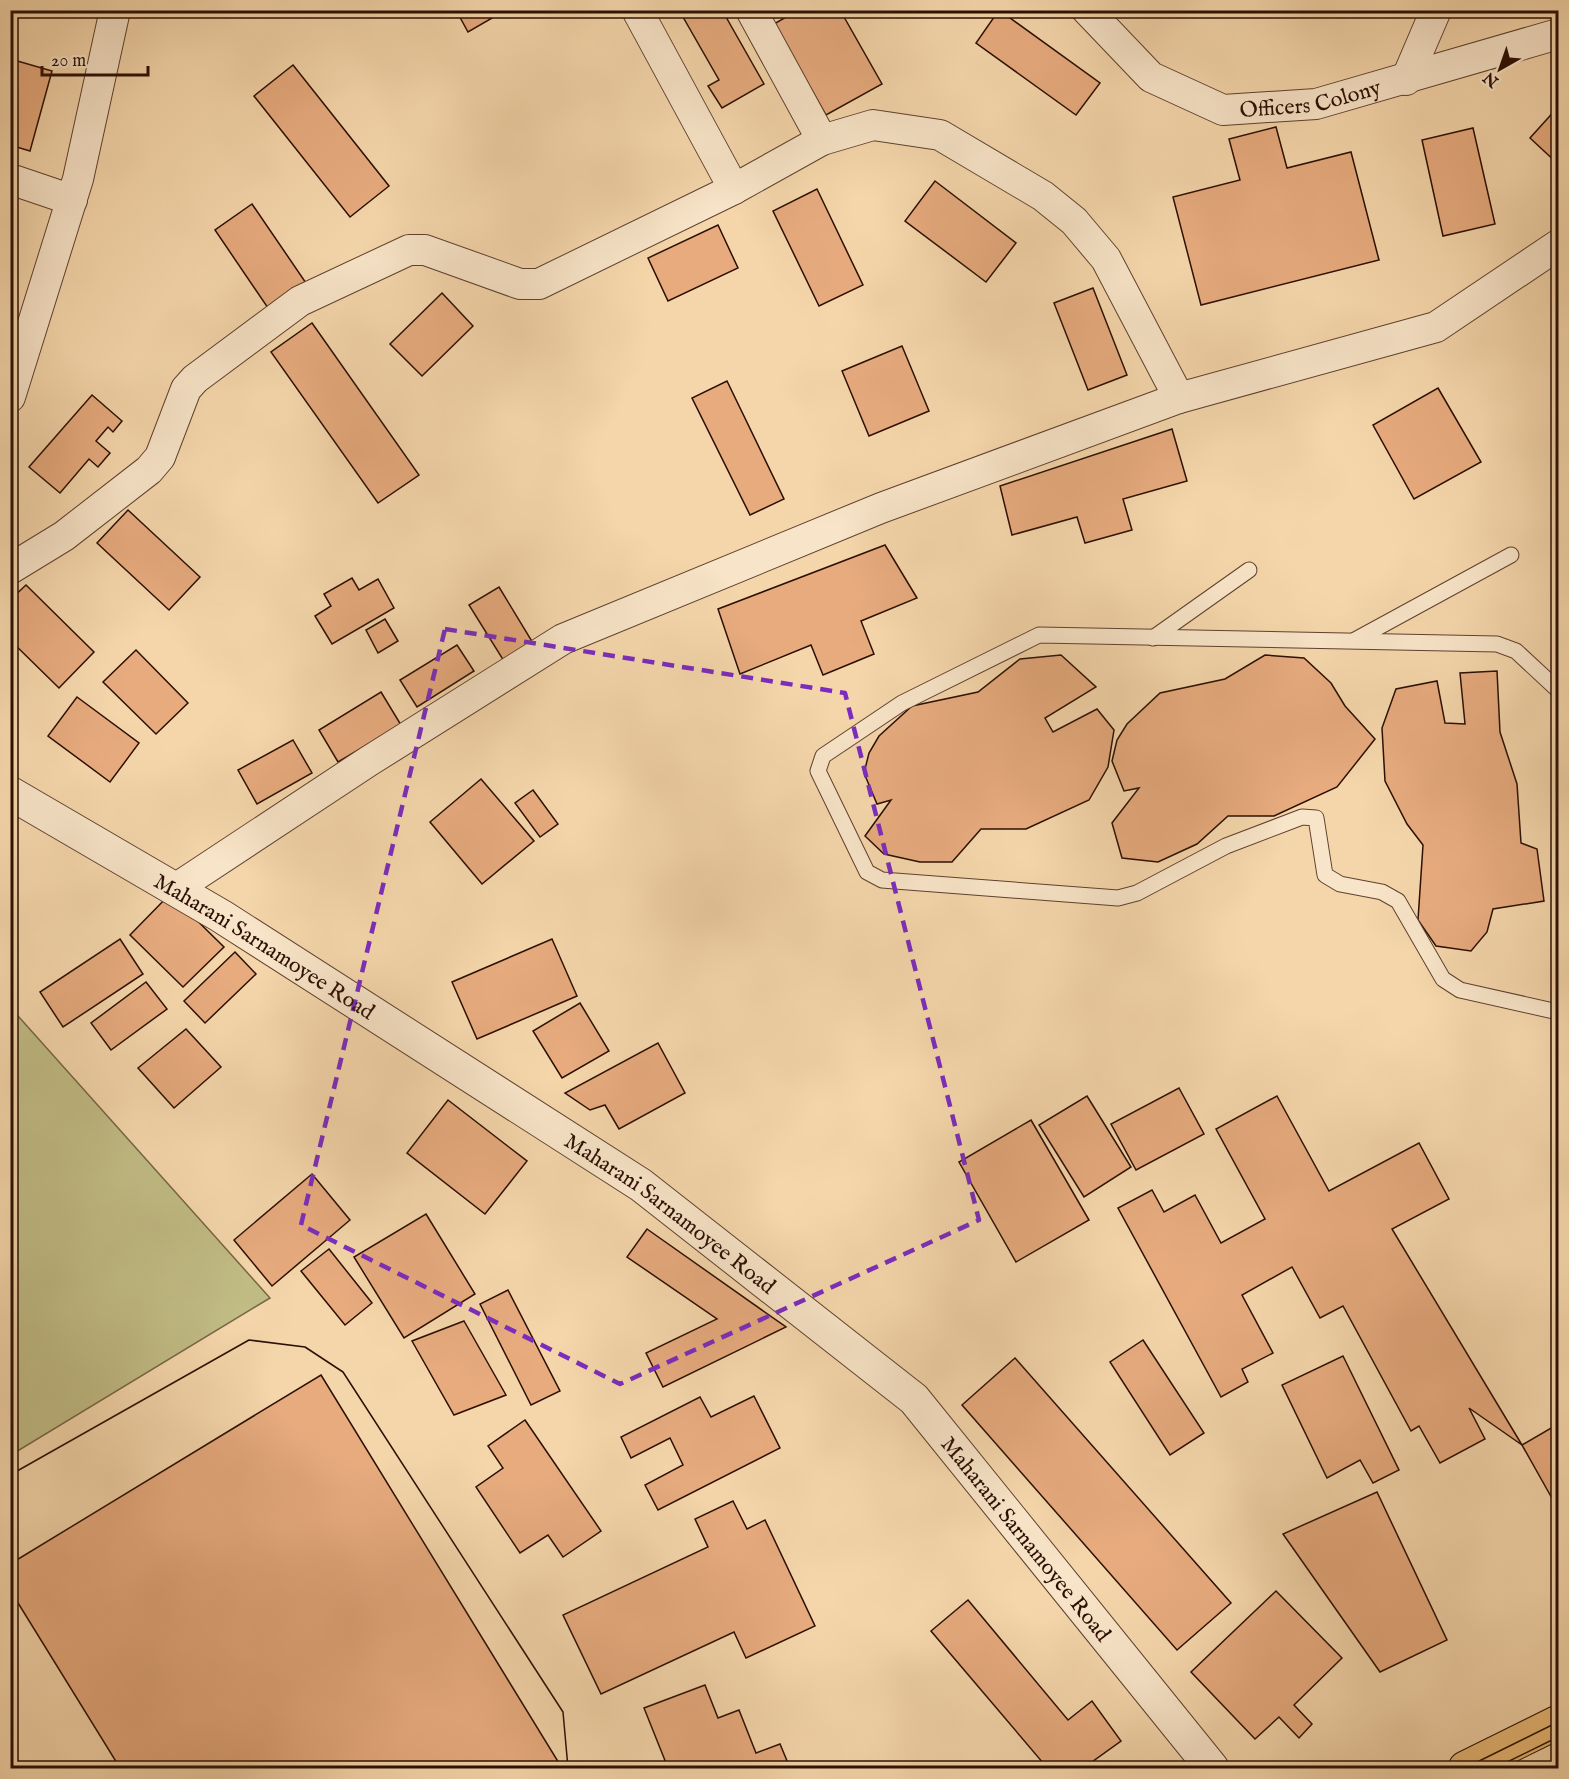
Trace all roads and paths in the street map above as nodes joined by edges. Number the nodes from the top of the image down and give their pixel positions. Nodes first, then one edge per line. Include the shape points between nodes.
1 (115, 10) edge
2 (637, 10) edge
3 (752, 10) edge
4 (1087, 10) edge
5 (1436, 10) edge
6 (1558, 34) edge
7 (1406, 80) junction
8 (822, 140) junction
9 (10, 178) edge
10 (734, 189) junction
11 (72, 200) junction
12 (1558, 245) edge
13 (10, 397) edge
14 (1179, 398) junction
15 (1511, 555) dead end
16 (10, 569) edge
17 (1249, 570) dead end
18 (1153, 638) junction
19 (1352, 641) junction
20 (1558, 690) edge
21 (10, 793) edge
22 (175, 889) junction
23 (1558, 1012) edge
24 (1558, 1722) edge
25 (1212, 1768) edge
26 (1465, 1768) edge

1 - 11 street
2 - 10 street
3 - 8 street
4 - 7 street, Officers Colony via 1151,77 1223,110 1316,104
5 - 7 street
6 - 7 street, Officers Colony
8 - 10 street
8 - 14 street via 873,125 940,135 1042,196 1074,221 1106,259
9 - 11 street
10 - 16 street via 538,284 520,284 424,250 409,250 300,301 186,389 160,457 149,470 64,537
11 - 13 street
12 - 14 street via 1436,327
14 - 22 street via 882,508 563,639
15 - 19 lane
17 - 18 lane
18 - 19 lane
18 - 23 lane via 1039,636 902,703 823,756 818,771 867,872 882,880 1118,898 1137,894 1226,846 1302,817 1316,818 1325,875 1340,884 1382,892 1398,902 1443,979 1460,990
19 - 20 lane via 1497,644 1516,651
21 - 22 street, Maharani Sarnamoyee Road
22 - 25 street, Maharani Sarnamoyee Road via 641,1185 914,1399
24 - 26 main road

